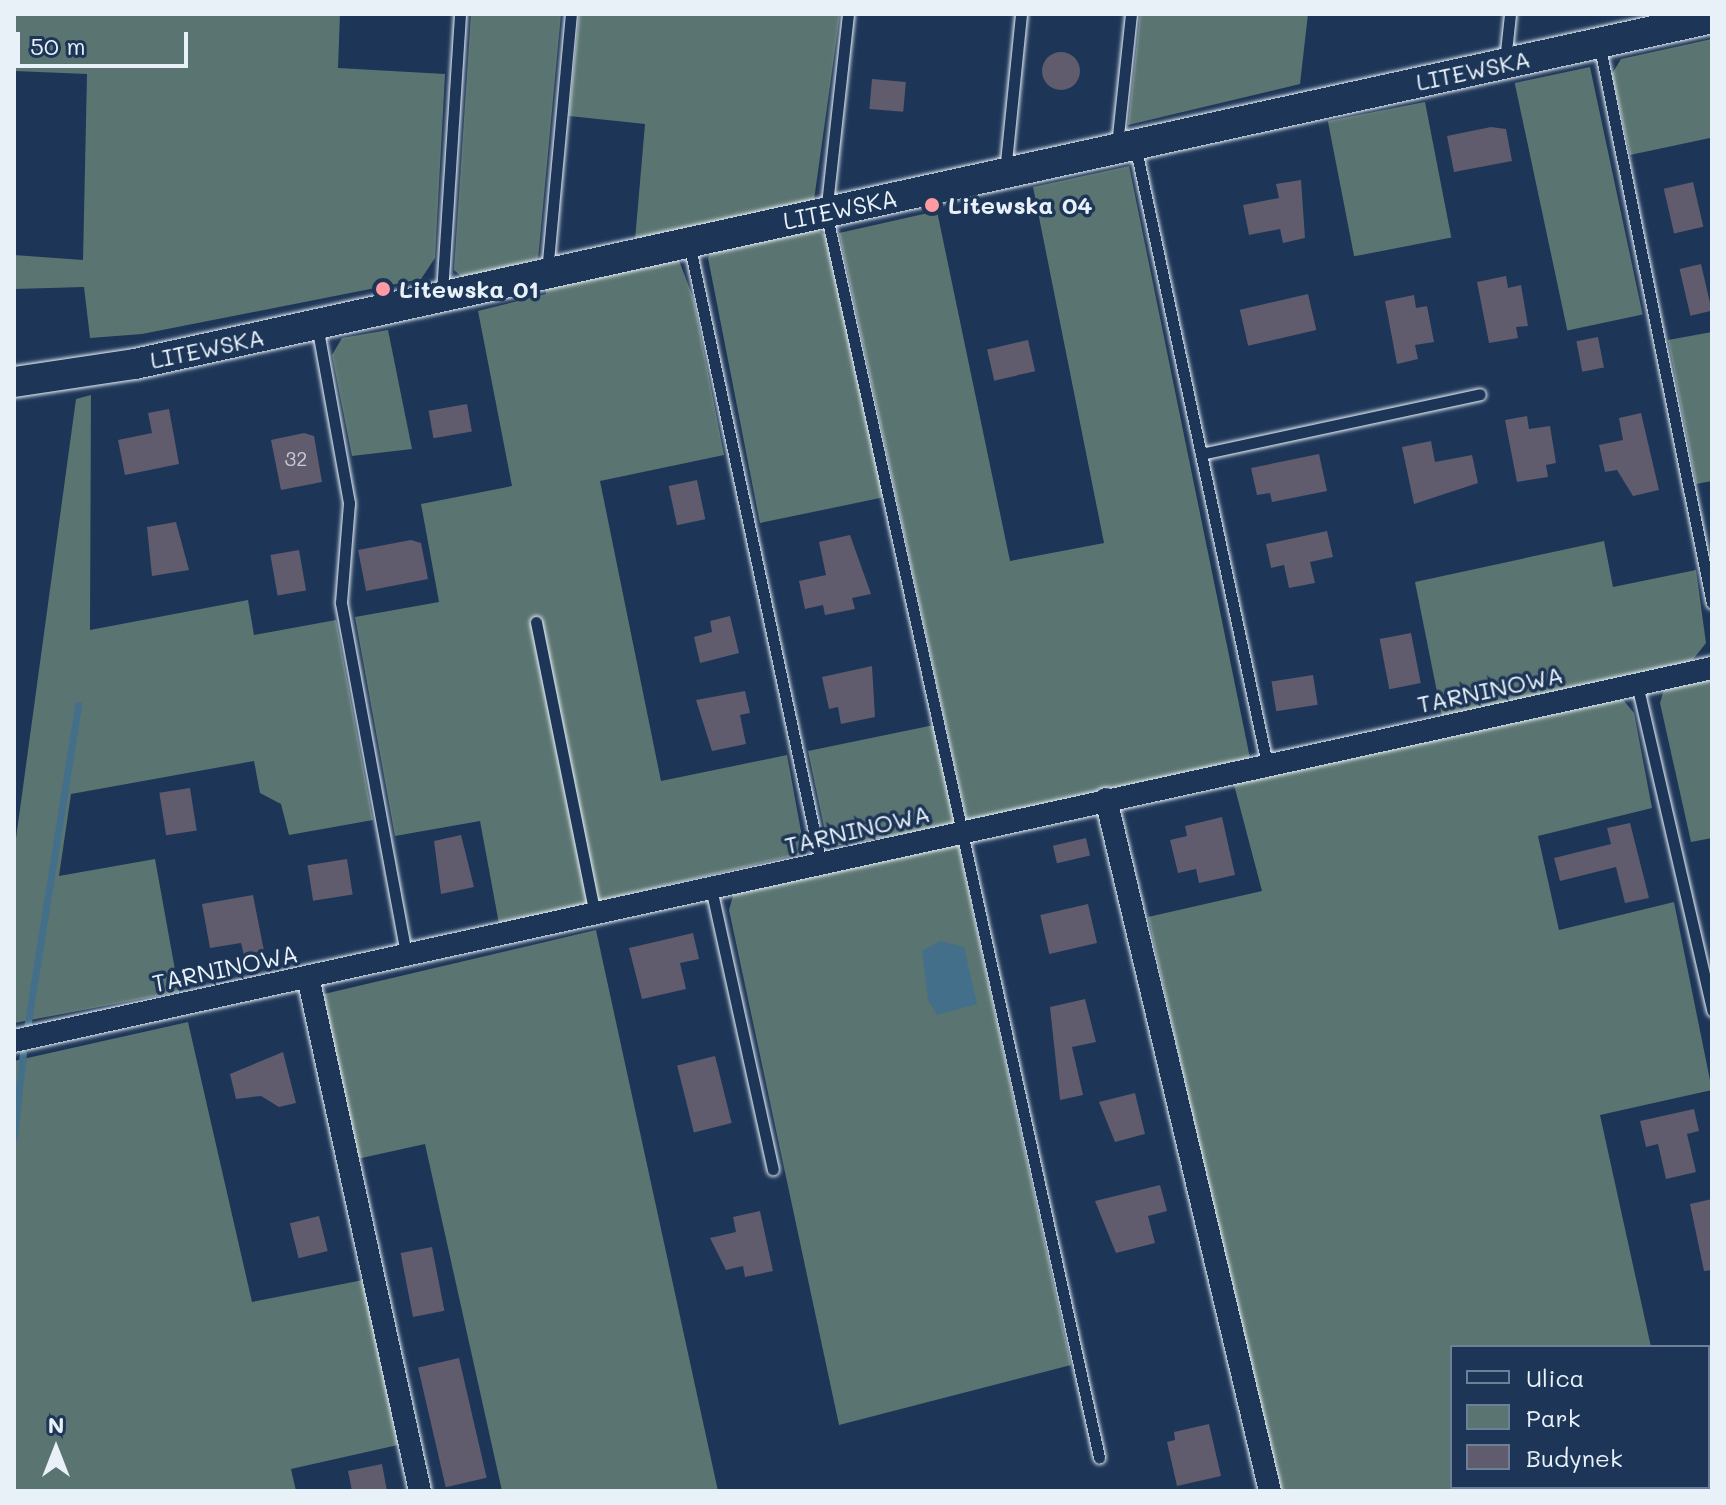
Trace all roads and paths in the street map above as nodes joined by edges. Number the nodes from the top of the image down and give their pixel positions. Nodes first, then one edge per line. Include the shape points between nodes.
1 (460, 14) edge
2 (571, 14) edge
3 (848, 14) edge
4 (1021, 14) edge
5 (1131, 14) edge
6 (1510, 14) edge
7 (1712, 18) edge
8 (1599, 43) junction
9 (1504, 63) junction
10 (1126, 146) junction
11 (1005, 172) junction
12 (826, 212) junction
13 (689, 242) junction
14 (547, 273) junction
15 (442, 297) junction
16 (317, 324) junction
17 (14, 382) edge
18 (1480, 394) dead end
19 (1201, 454) junction
20 (1712, 603) edge
21 (536, 622) dead end
22 (1712, 668) edge
23 (1637, 683) junction
24 (1267, 764) junction
25 (1106, 799) junction
26 (962, 831) junction
27 (821, 864) junction
28 (711, 888) junction
29 (595, 914) junction
30 (406, 955) junction
31 (308, 977) junction
32 (1712, 1010) edge
33 (14, 1041) edge
34 (773, 1169) dead end
35 (1099, 1457) dead end
36 (420, 1491) edge
37 (1270, 1491) edge

1 - 15 lane
2 - 14 lane
3 - 12 lane
4 - 11 lane
5 - 10 lane
6 - 9 lane
7 - 8 street, LITEWSKA
8 - 9 street, LITEWSKA
8 - 20 lane
9 - 10 street, LITEWSKA
10 - 11 street, LITEWSKA
10 - 19 lane
11 - 12 street, LITEWSKA
12 - 13 street, LITEWSKA
12 - 26 lane
13 - 14 street, LITEWSKA
13 - 27 lane
14 - 15 street, LITEWSKA
15 - 16 street, LITEWSKA
16 - 17 street, LITEWSKA
16 - 30 lane via 349,503 340,542 341,603
18 - 19 lane
19 - 24 lane
21 - 29 lane
22 - 23 street, TARNINOWA
23 - 24 street, TARNINOWA
23 - 32 lane
24 - 25 street, TARNINOWA
25 - 26 street, TARNINOWA
25 - 37 street
26 - 27 street, TARNINOWA
26 - 35 lane
27 - 28 street, TARNINOWA
28 - 29 street, TARNINOWA
28 - 34 lane
29 - 30 street, TARNINOWA
30 - 31 street, TARNINOWA
31 - 33 street, TARNINOWA
31 - 36 street

